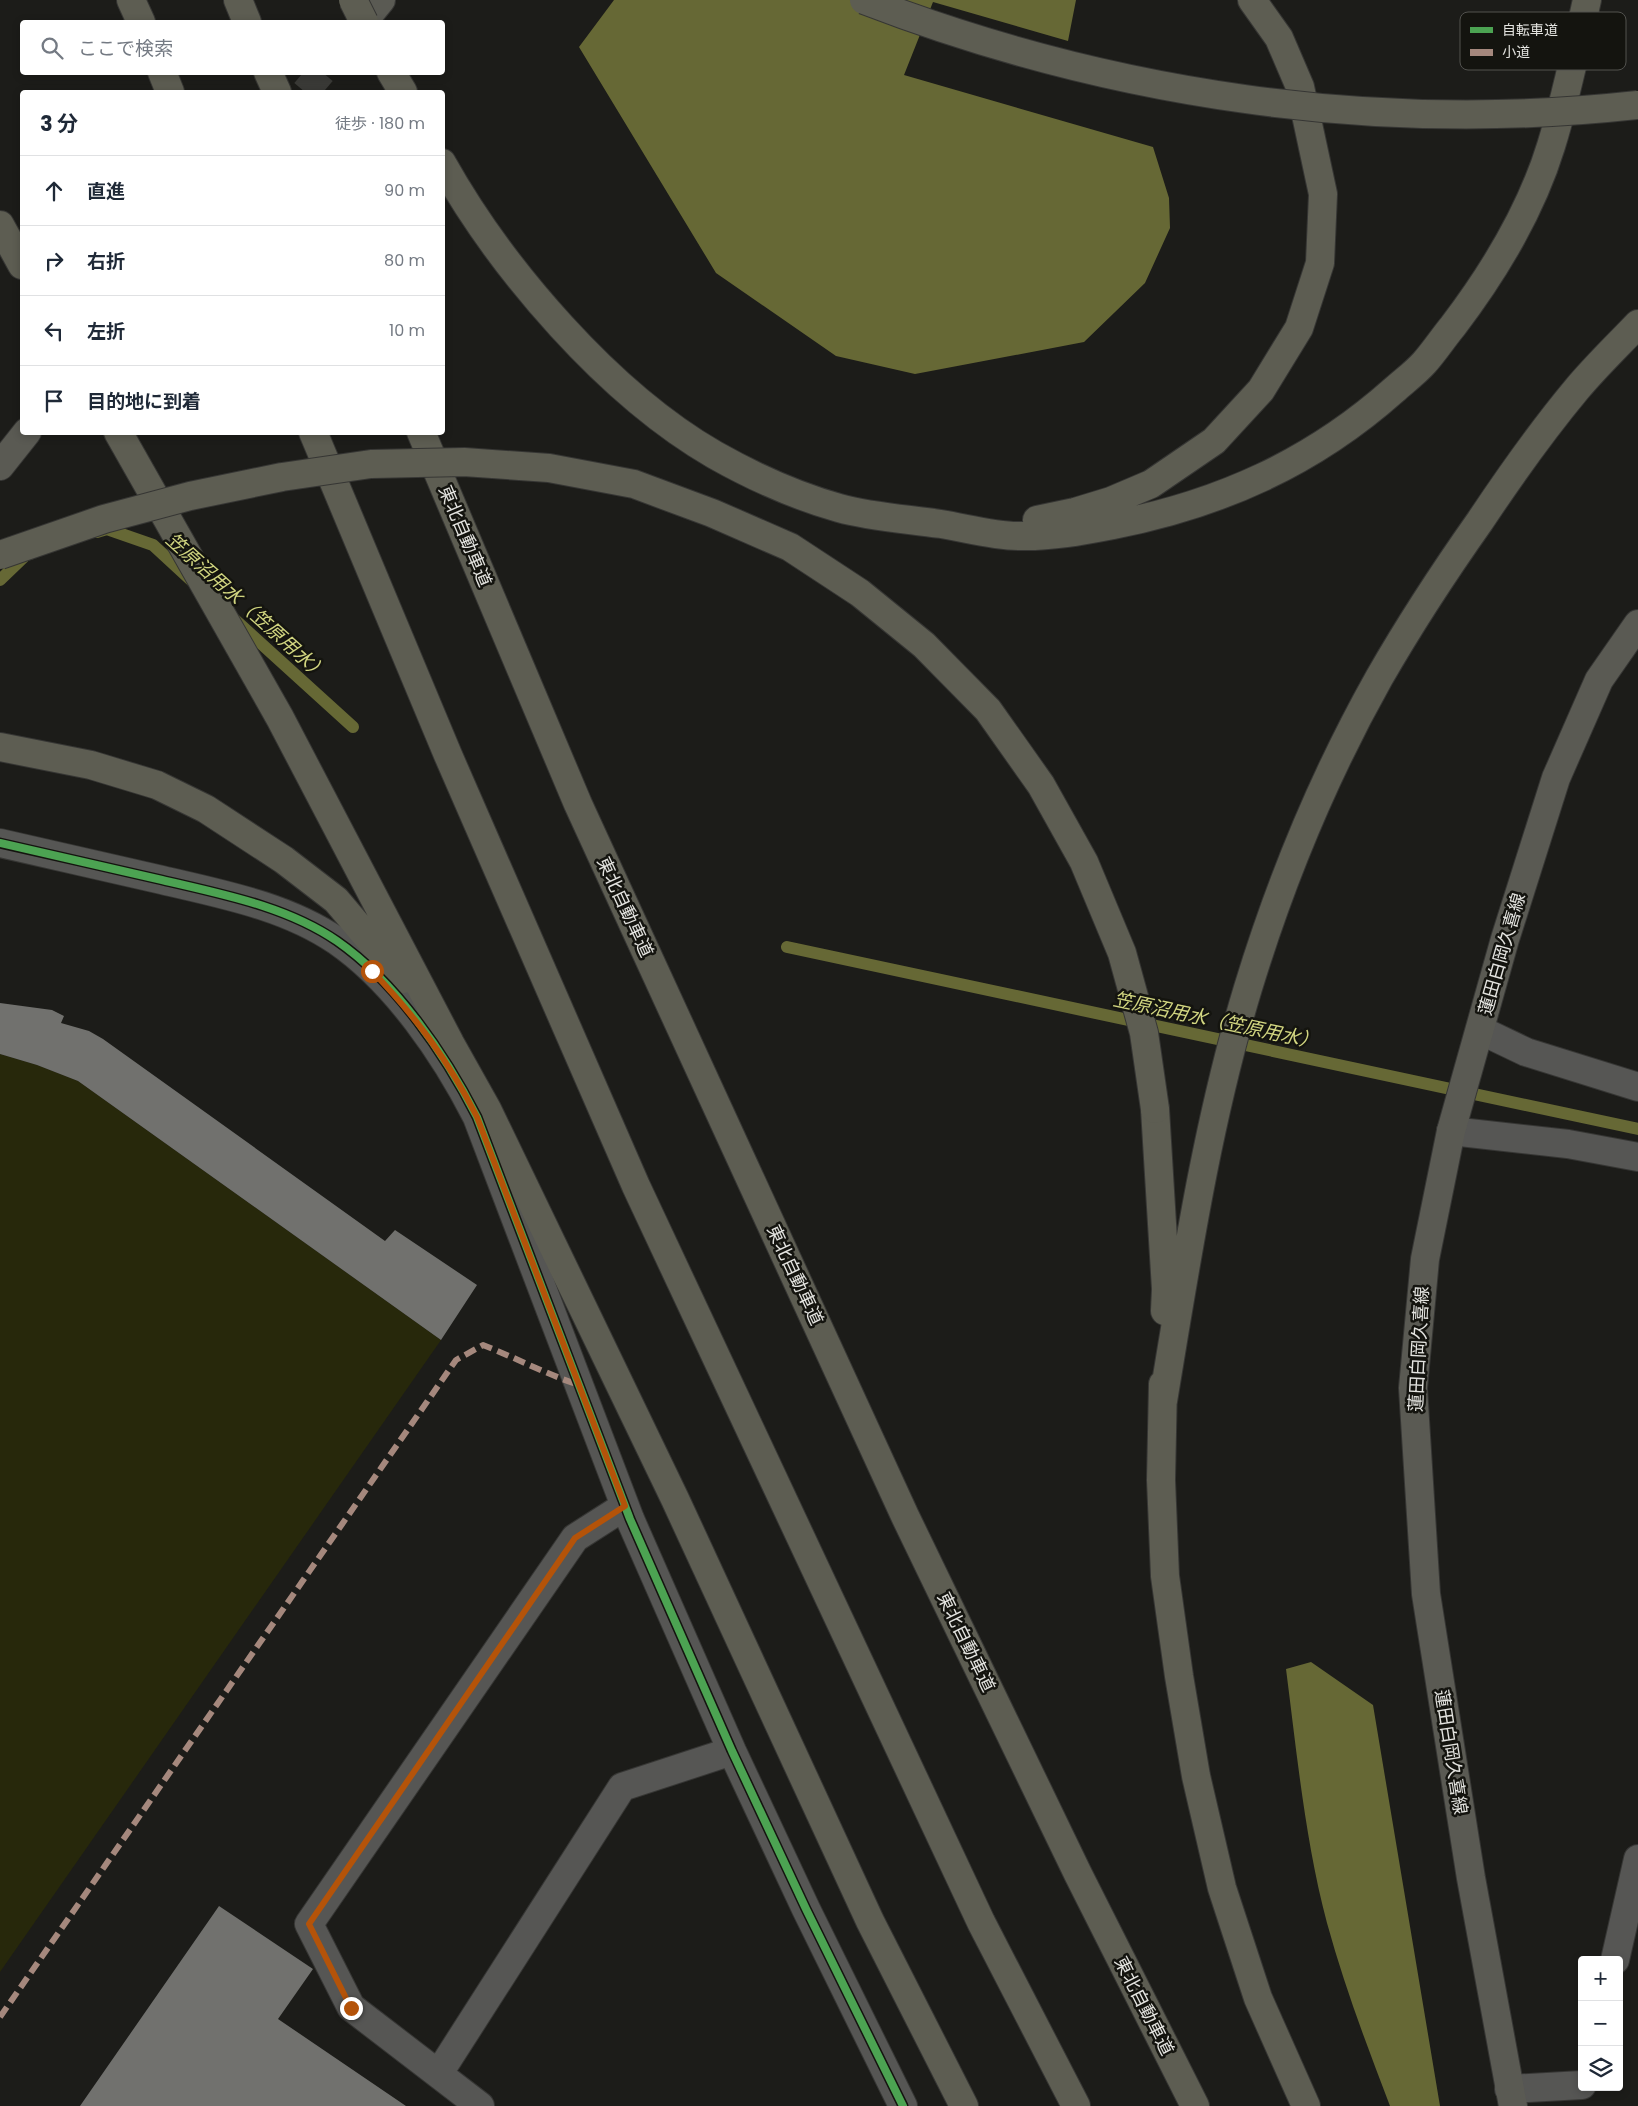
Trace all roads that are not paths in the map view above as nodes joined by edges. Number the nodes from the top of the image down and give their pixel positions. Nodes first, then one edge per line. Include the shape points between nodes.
1 (132, 0) edge
2 (238, 0) edge
3 (353, 0) edge
4 (382, 0) edge
5 (864, 0) edge
6 (1252, 0) edge
7 (140, 20) edge
8 (246, 20) edge
9 (363, 20) edge
10 (366, 20) edge
11 (1573, 70) edge
12 (163, 75) edge
13 (269, 75) edge
14 (393, 75) edge
15 (169, 90) edge
16 (276, 90) edge
17 (402, 90) edge
18 (1638, 105) edge
19 (447, 171) edge
20 (0, 225) edge
21 (20, 261) edge
22 (1638, 324) edge
23 (25, 435) edge
24 (120, 435) edge
25 (314, 435) edge
26 (422, 435) edge
27 (0, 466) edge
28 (966, 528) junction
29 (0, 555) edge
30 (1638, 624) edge
31 (0, 747) edge
32 (0, 843) edge
33 (1480, 1030) junction
34 (450, 1043) junction
35 (1638, 1086) edge
36 (1451, 1131) junction
37 (1638, 1157) edge
38 (1162, 1401) junction
39 (625, 1506) junction
40 (732, 1751) junction
41 (1638, 1859) edge
42 (1616, 1956) edge
43 (439, 2073) junction
44 (1578, 2085) edge
45 (1588, 2091) edge
46 (1511, 2098) edge
47 (480, 2106) edge
48 (902, 2106) edge
49 (964, 2106) edge
50 (1076, 2106) edge
51 (1194, 2106) edge
52 (1306, 2106) edge
53 (1589, 2106) edge

1 - 7 highway
2 - 8 highway
3 - 9 highway, bridge
4 - 10 main road
5 - 18 highway, bridge via 968,37 1042,57 1196,92 1280,105 1435,115 1593,110
6 - 28 highway via 1279,38 1300,87 1323,194 1320,263 1298,328 1261,390 1214,441 1151,484 1075,512 1021,524
11 - 28 highway via 1550,149 1532,195 1503,253 1424,363 1365,416 1298,461 1224,495 1154,517 1079,531 1017,536
12 - 15 highway
13 - 16 highway
14 - 17 highway
19 - 28 highway via 502,256 571,336 639,401 693,441 756,476 843,509
20 - 21 highway
22 - 38 highway via 1578,388 1537,440 1439,579 1379,679 1329,776 1283,887 1248,988 1215,1118
23 - 27 main road
24 - 34 highway via 280,718
25 - 50 highway via 448,755 636,1186 981,1922
26 - 51 highway, 東北自動車道 via 578,804 905,1516 1073,1866
29 - 38 highway, bridge via 171,501 282,477 371,464 464,462 549,468 634,484 790,547 860,593 924,645 988,710 1041,785 1084,862 1122,953 1144,1032 1155,1109 1166,1289
30 - 33 main road, 蓮田白岡久喜線 via 1599,680 1556,778
31 - 34 highway via 91,765 157,785 206,809 284,860 336,900 391,963
32 - 39 street via 218,893 295,918 337,941 372,971 442,1055 477,1117
33 - 35 street via 1526,1052
33 - 36 main road, 蓮田白岡久喜線
34 - 49 highway via 487,1109 675,1499 870,1921
36 - 37 street via 1568,1144
36 - 46 main road, 蓮田白岡久喜線 via 1425,1259 1413,1388 1426,1594 1471,1878
38 - 52 highway via 1161,1480 1166,1576 1178,1676 1196,1776 1222,1888 1258,1998
39 - 40 street
39 - 43 street via 575,1538 309,1924 351,2008
40 - 43 street via 622,1787
40 - 48 street
41 - 42 street
43 - 47 street
44 - 46 street
45 - 53 street

